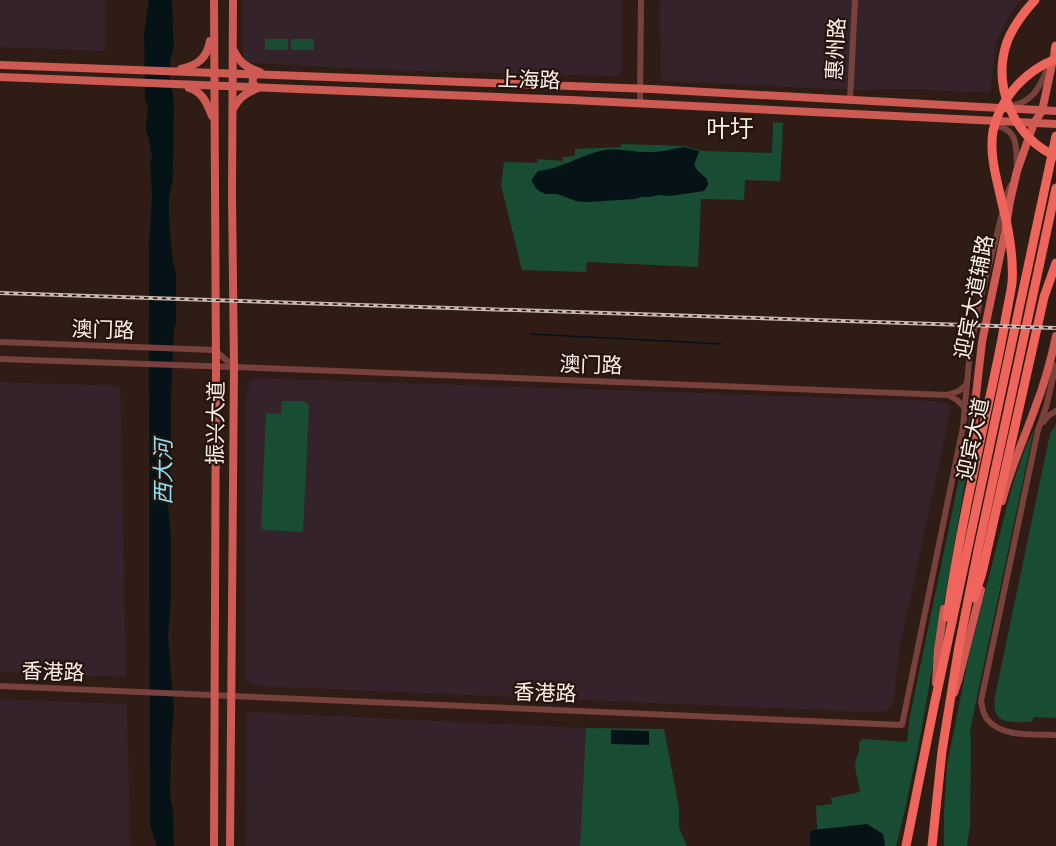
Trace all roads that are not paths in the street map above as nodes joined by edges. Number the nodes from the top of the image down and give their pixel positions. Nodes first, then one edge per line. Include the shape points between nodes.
1 (214, 0) edge
2 (233, 0) edge
3 (641, 0) edge
4 (855, 0) edge
5 (1035, 0) edge
6 (214, 16) junction
7 (233, 35) junction
8 (214, 39) junction
9 (233, 47) junction
10 (1056, 50) edge
11 (0, 65) edge
12 (174, 71) junction
13 (188, 72) junction
14 (214, 73) junction
15 (233, 73) junction
16 (255, 74) junction
17 (272, 75) junction
18 (0, 77) edge
19 (180, 85) junction
20 (214, 86) junction
21 (569, 86) junction
22 (233, 87) junction
23 (258, 88) junction
24 (641, 89) junction
25 (703, 92) junction
26 (571, 100) junction
27 (850, 100) junction
28 (640, 104) junction
29 (934, 105) junction
30 (704, 107) junction
31 (1042, 111) junction
32 (1056, 111) edge
33 (232, 112) junction
34 (214, 117) junction
35 (934, 118) junction
36 (1034, 123) junction
37 (1056, 124) edge
38 (1056, 136) edge
39 (1056, 156) edge
40 (1017, 171) junction
41 (1056, 188) edge
42 (1056, 263) edge
43 (1056, 336) edge
44 (0, 342) edge
45 (215, 350) junction
46 (0, 359) edge
47 (1056, 365) edge
48 (216, 367) junction
49 (234, 367) junction
50 (1052, 381) junction
51 (967, 384) junction
52 (1056, 388) edge
53 (947, 395) junction
54 (964, 407) junction
55 (1056, 411) edge
56 (1038, 430) junction
57 (959, 646) junction
58 (0, 686) edge
59 (215, 695) junction
60 (231, 696) junction
61 (934, 706) junction
62 (948, 711) junction
63 (1056, 735) edge
64 (214, 846) edge
65 (230, 846) edge
66 (906, 846) edge
67 (932, 846) edge

1 - 6 main road, 振兴大道
2 - 7 main road, 振兴大道
3 - 24 street
4 - 27 street, 惠州路
5 - 39 highway via 1008,40 1003,56 1004,93 1022,129
6 - 8 main road, 振兴大道
6 - 12 main road via 205,56
7 - 8 main road via 223,46
7 - 9 main road, 振兴大道
8 - 14 main road, 振兴大道
9 - 15 main road, 振兴大道
9 - 17 main road via 242,64
10 - 29 street via 1038,90 1021,103
10 - 31 main road, 迎宾大道辅路
10 - 61 highway via 1011,92 993,132 992,155 1013,259 1011,284 952,588
11 - 12 main road, 上海路
12 - 13 main road, 上海路
13 - 14 main road, 上海路
13 - 19 main road via 189,79
14 - 15 main road, 上海路
14 - 20 main road, 振兴大道
15 - 16 main road, 上海路
15 - 22 main road, 振兴大道
16 - 17 main road, 上海路
16 - 23 main road via 252,81
17 - 21 main road, 上海路
18 - 19 main road, 上海路
19 - 20 main road, 上海路
19 - 34 main road via 202,96
20 - 22 main road, 上海路
20 - 34 main road, 振兴大道
21 - 24 main road, 上海路
21 - 26 main road via 576,92
22 - 23 main road, 上海路
22 - 33 main road, 振兴大道
23 - 26 main road, 上海路
23 - 33 main road via 241,97
24 - 25 main road, 上海路
24 - 28 street
25 - 27 main road, 上海路
25 - 30 main road via 700,99
26 - 28 main road, 上海路
27 - 29 main road, 上海路
28 - 30 main road, 上海路
29 - 31 main road, 上海路
30 - 35 main road, 上海路
31 - 32 main road, 上海路
31 - 36 main road, 迎宾大道辅路
33 - 34 main road via 222,110
33 - 49 main road, 振兴大道
34 - 45 main road, 振兴大道
35 - 36 main road, 上海路
35 - 40 street via 1003,126 1014,139
36 - 37 main road, 上海路
36 - 40 main road, 迎宾大道辅路
38 - 61 highway, 迎宾大道
40 - 51 street via 1007,194 979,305
40 - 61 main road, 迎宾大道辅路 via 982,342 973,452 938,650
41 - 57 highway, 迎宾大道
42 - 57 highway via 1040,314 982,573
43 - 62 main road via 1045,381 1004,495
44 - 45 street, 澳门路
45 - 48 main road, 振兴大道
45 - 49 street
46 - 48 street, 澳门路
47 - 50 street
48 - 49 street, 澳门路
48 - 59 main road, 振兴大道
49 - 53 street, 澳门路
49 - 60 main road, 振兴大道
50 - 52 street
50 - 56 street
51 - 53 street
51 - 54 street
53 - 54 street
54 - 60 street, 香港路 via 902,725
55 - 56 street
56 - 63 street via 981,701 986,718 1000,729
57 - 62 highway, 迎宾大道
58 - 59 street, 香港路
59 - 60 street, 香港路
59 - 64 main road, 振兴大道
60 - 65 main road, 振兴大道
61 - 66 highway, 迎宾大道
62 - 67 highway, 迎宾大道

